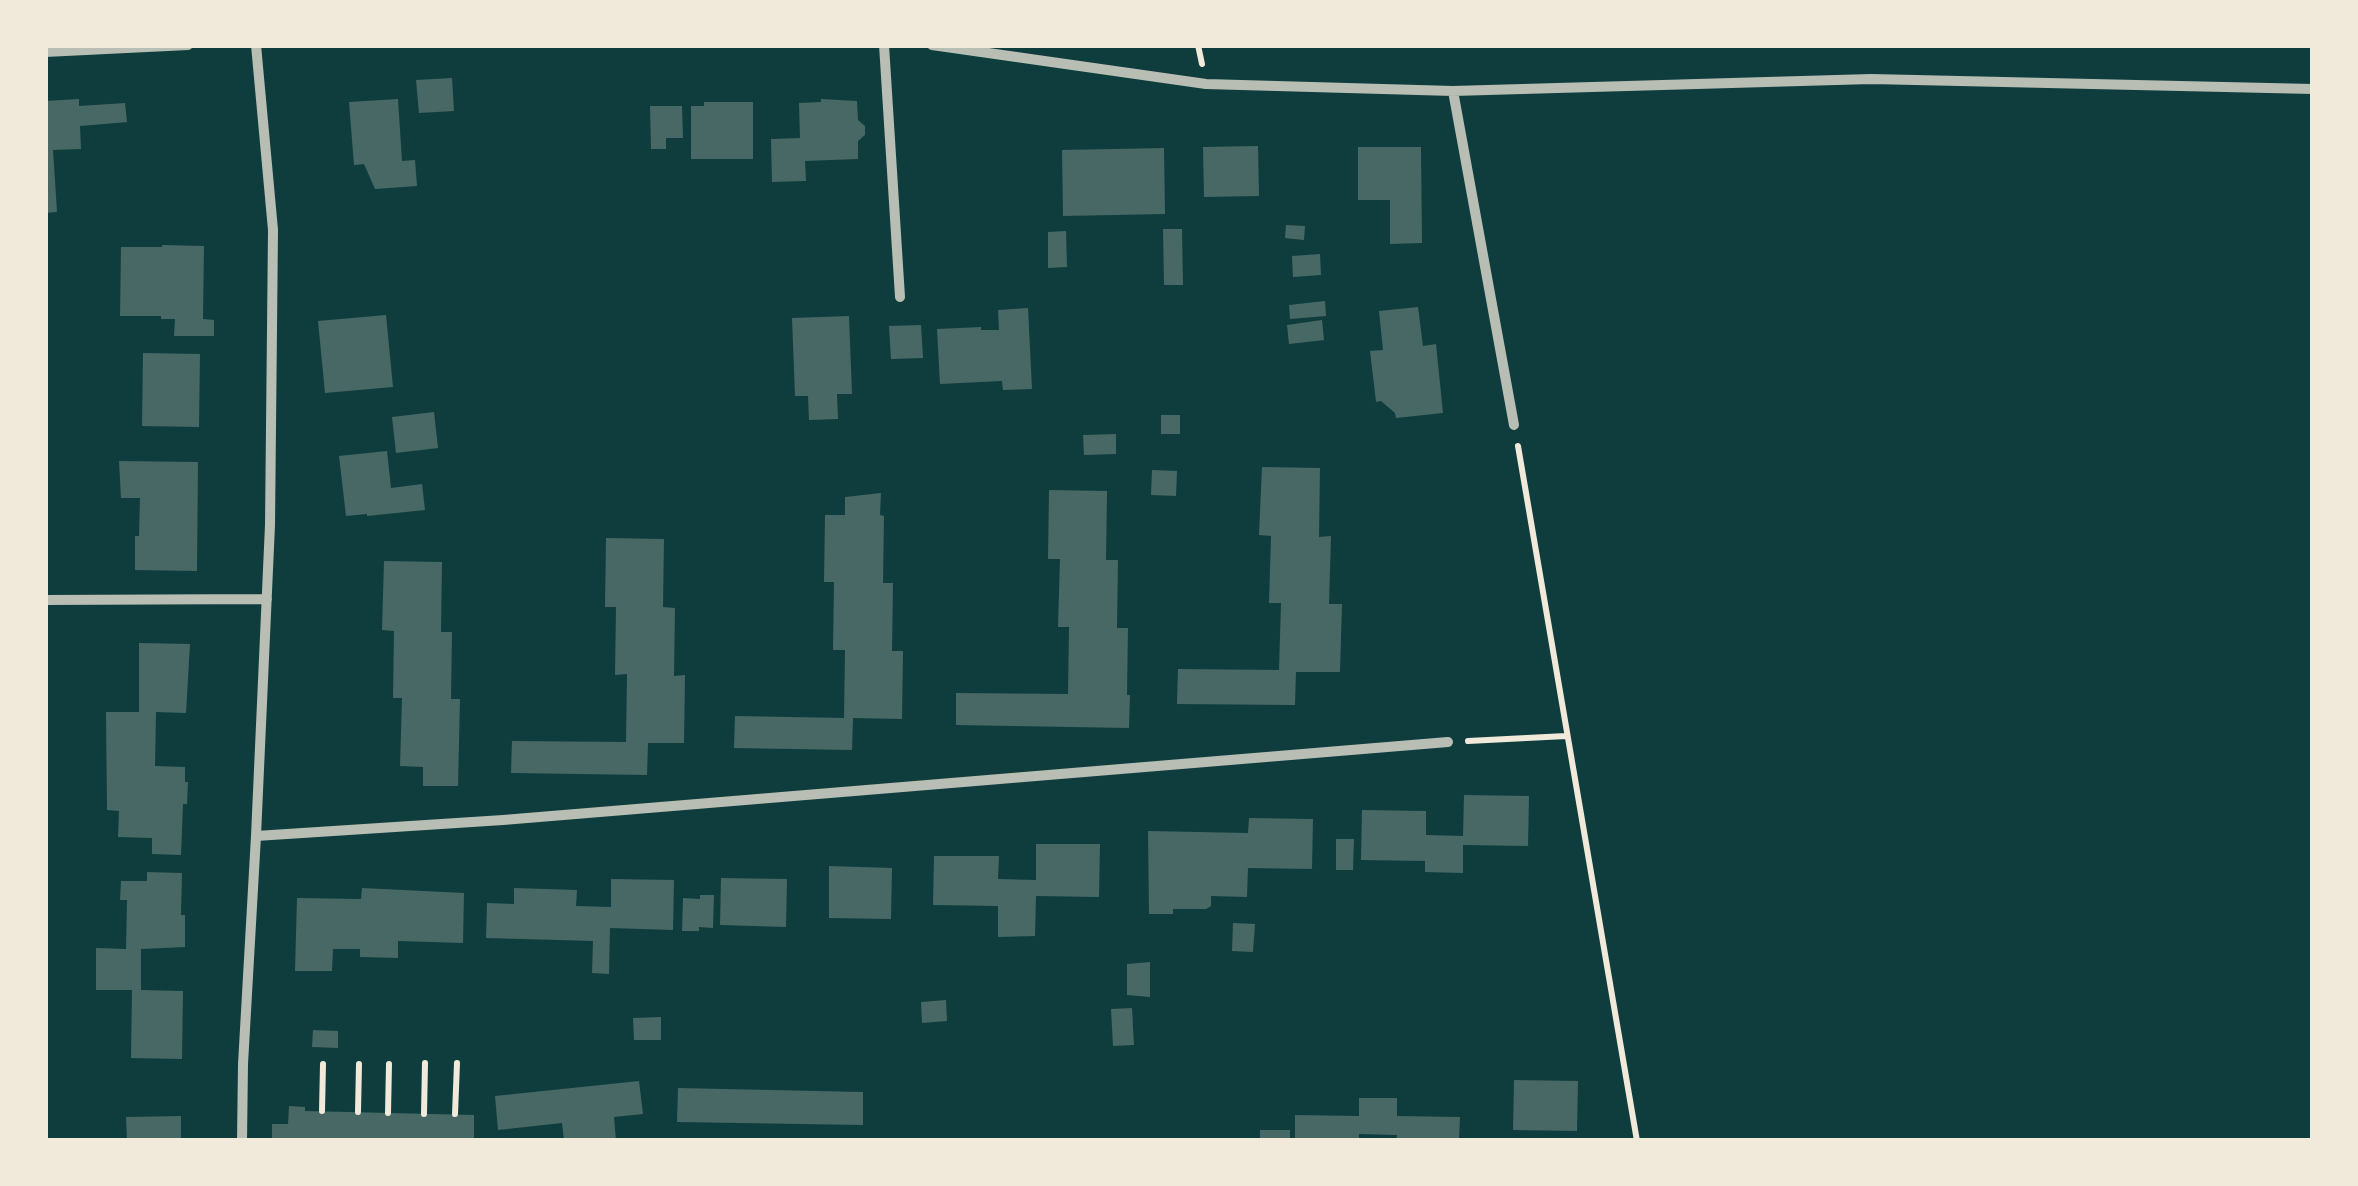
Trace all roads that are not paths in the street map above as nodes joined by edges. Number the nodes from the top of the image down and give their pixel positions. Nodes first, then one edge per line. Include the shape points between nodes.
1 (188, 45) edge
2 (256, 45) edge
3 (884, 45) edge
4 (932, 45) edge
5 (45, 52) edge
6 (2313, 89) edge
7 (1454, 92) junction
8 (900, 297) dead end
9 (1514, 425) road end
10 (267, 599) junction
11 (45, 600) edge
12 (1448, 742) road end
13 (256, 836) junction
14 (242, 1141) edge

1 - 5 street
2 - 10 street via 273,230
3 - 8 street
4 - 7 street via 1206,84
6 - 7 street via 1871,79
7 - 9 street
10 - 11 street
10 - 13 street
12 - 13 street
13 - 14 street

